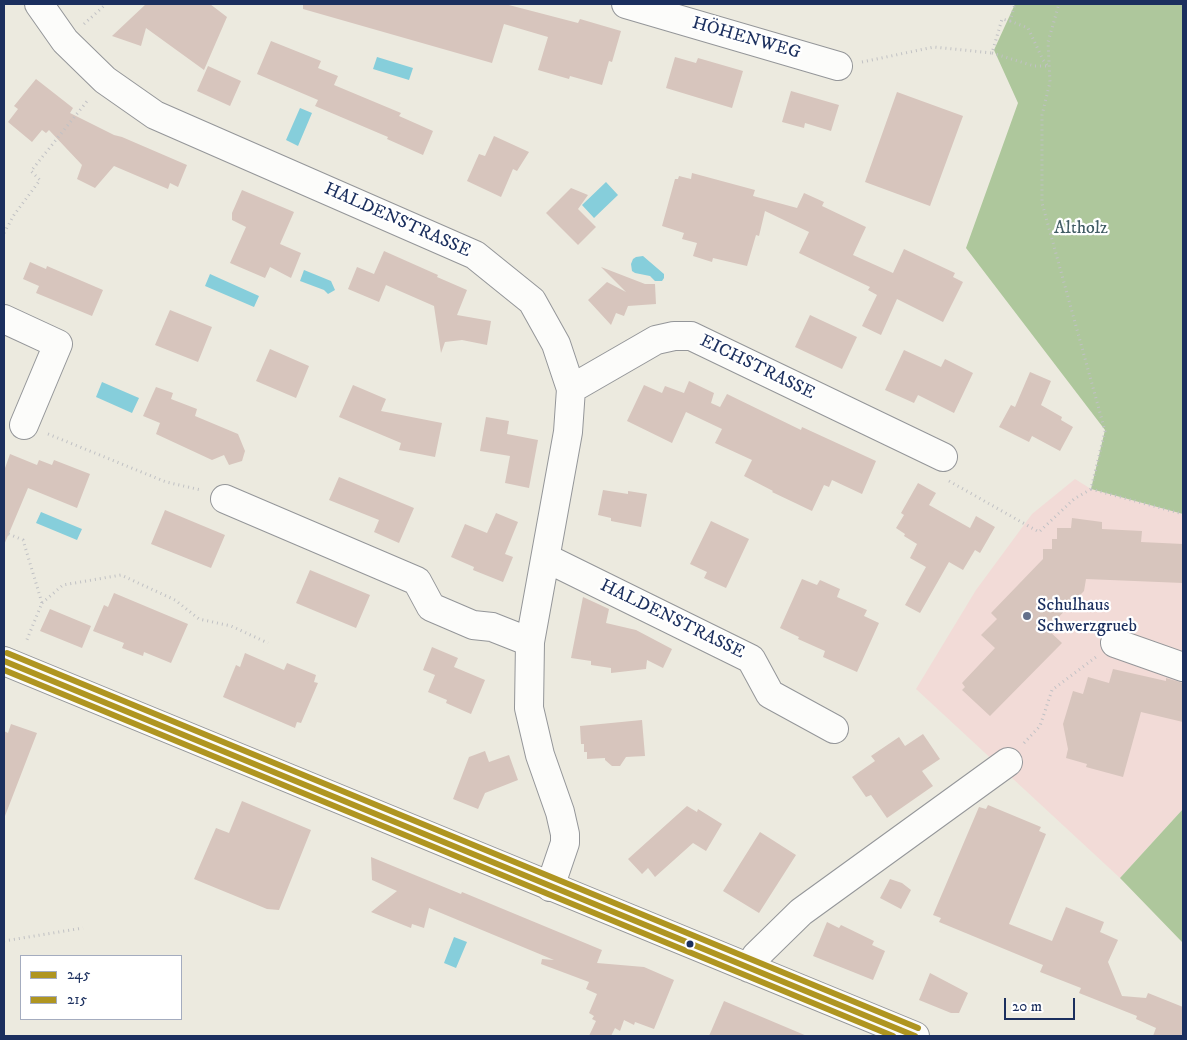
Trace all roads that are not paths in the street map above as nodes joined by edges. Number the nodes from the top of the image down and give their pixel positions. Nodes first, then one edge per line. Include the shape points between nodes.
1 (39, 4) edge
2 (626, 4) edge
3 (838, 66) road end
4 (4, 320) edge
5 (571, 390) junction
6 (24, 425) road end
7 (943, 457) road end
8 (225, 499) road end
9 (546, 558) junction
10 (530, 642) junction
11 (1115, 643) road end
12 (4, 662) edge
13 (1183, 667) edge
14 (834, 729) dead end
15 (1008, 762) road end
16 (550, 886) junction
17 (748, 968) junction
18 (915, 1036) edge

1 - 5 street, HALDENSTRASSE via 65,41 105,80 155,115 475,255 532,301 556,344
2 - 3 street, HÖHENWEG
4 - 6 street via 58,344
5 - 7 street, EICHSTRASSE via 656,340 691,336
5 - 9 street, HALDENSTRASSE via 568,432
8 - 10 street via 417,581 431,607 474,625 492,627
9 - 10 street, HALDENSTRASSE
9 - 14 street, HALDENSTRASSE via 751,658 770,694
10 - 16 street, HALDENSTRASSE via 529,708 565,834
11 - 13 street
12 - 16 street
15 - 17 street via 801,912
16 - 17 street
17 - 18 street

